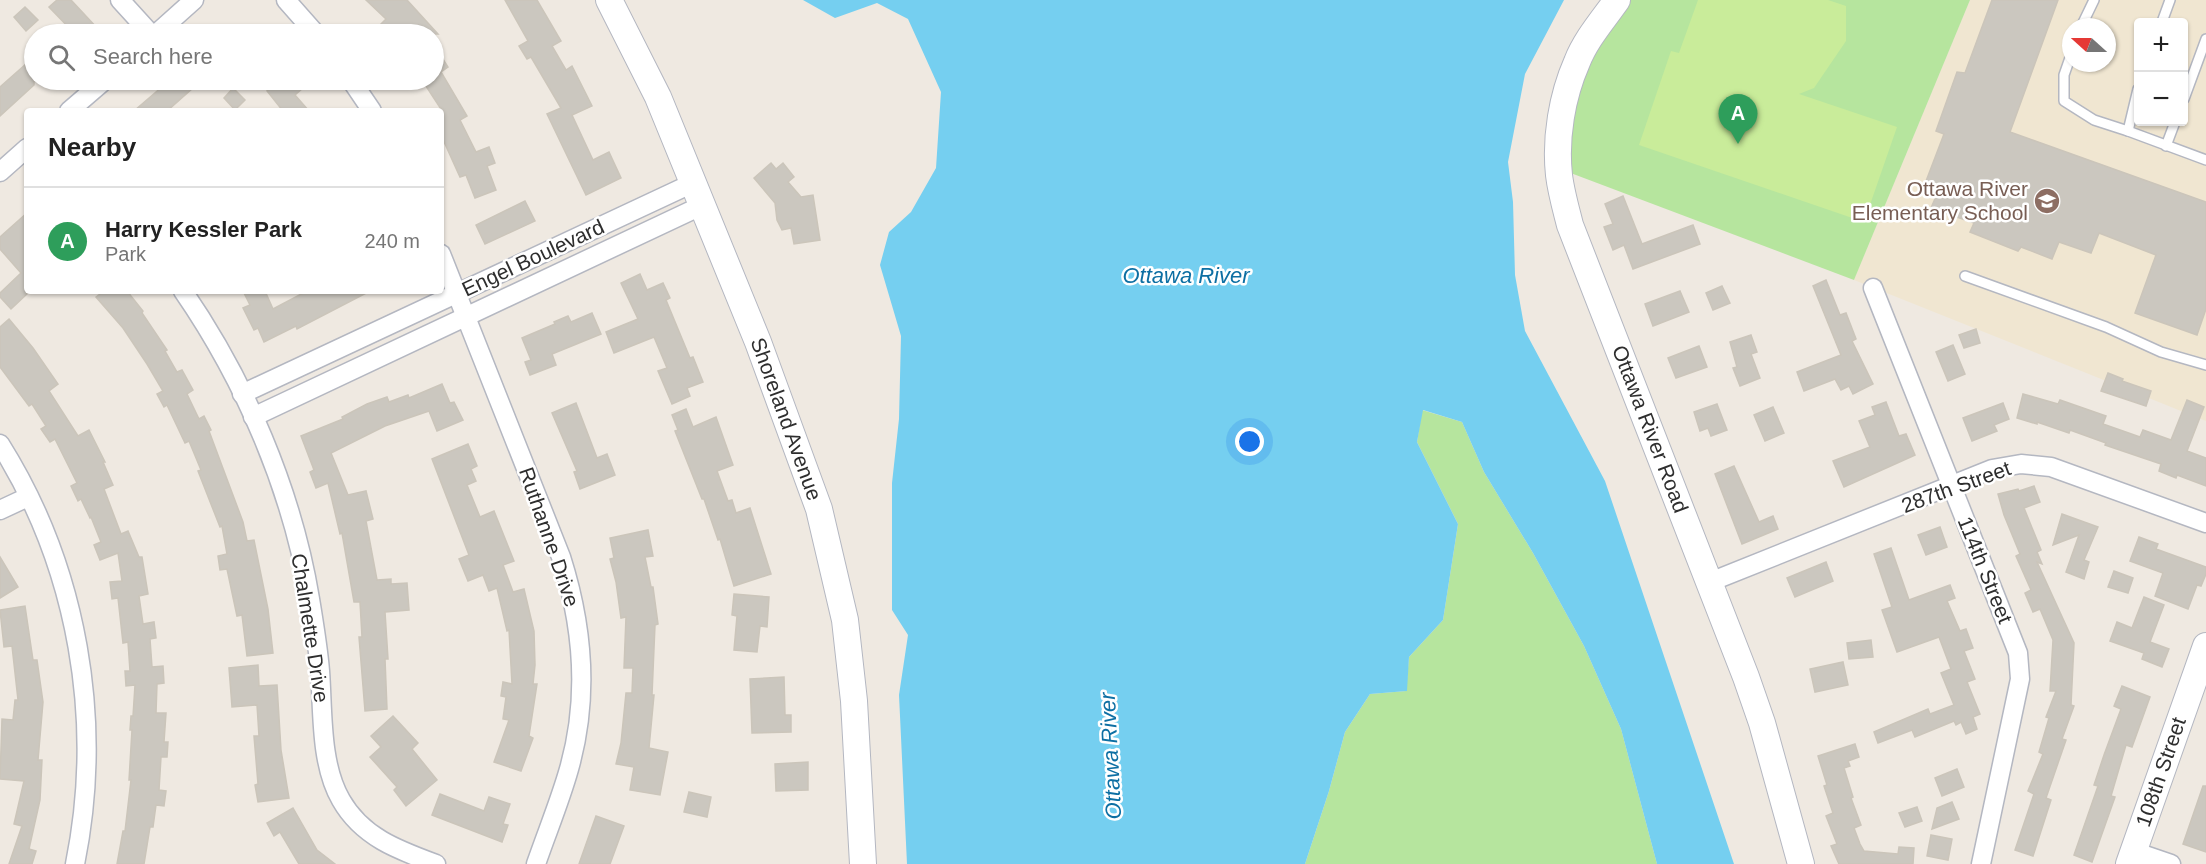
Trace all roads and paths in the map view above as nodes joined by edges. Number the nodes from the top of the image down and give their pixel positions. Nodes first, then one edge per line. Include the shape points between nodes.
1 (120, 0) edge
2 (194, 0) edge
3 (286, 0) edge
4 (609, 0) edge
5 (1617, 0) edge
6 (2094, 0) edge
7 (2170, 0) edge
8 (2085, 18) edge
9 (2163, 18) edge
10 (142, 24) edge
11 (167, 24) edge
12 (307, 24) edge
13 (2206, 39) edge
14 (2065, 72) edge
15 (2188, 88) edge
16 (93, 90) edge
17 (358, 90) edge
18 (72, 108) edge
19 (370, 108) edge
20 (2134, 109) edge
21 (2174, 126) edge
22 (2128, 131) junction
23 (2166, 146) junction
24 (24, 151) edge
25 (2206, 160) edge
26 (0, 172) edge
27 (698, 194) junction
28 (444, 261) edge
29 (1965, 276) dead end
30 (1873, 288) dead end
31 (457, 293) junction
32 (185, 294) edge
33 (465, 316) junction
34 (2206, 365) edge
35 (242, 394) junction
36 (253, 417) junction
37 (0, 444) edge
38 (1951, 487) junction
39 (28, 497) junction
40 (0, 510) edge
41 (2206, 523) edge
42 (1710, 582) junction
43 (2206, 648) edge
44 (2131, 858) edge
45 (75, 864) edge
46 (436, 864) edge
47 (536, 864) edge
48 (863, 864) edge
49 (1801, 864) edge
50 (1981, 864) edge
51 (2171, 864) edge

1 - 10 street
2 - 11 street
3 - 12 street
4 - 27 street, Shoreland Avenue via 658,98
5 - 42 street, Ottawa River Road via 1588,41 1568,86 1559,131 1559,175 1570,225
6 - 8 lane
7 - 9 lane
13 - 15 lane
14 - 22 lane via 2064,101 2094,120
16 - 18 street
17 - 19 street
20 - 22 lane
21 - 23 lane
22 - 23 lane
23 - 25 lane
24 - 26 street
27 - 31 street, Engel Boulevard
27 - 33 street, Engel Boulevard
27 - 48 street, Shoreland Avenue via 819,508 845,620 854,701
28 - 31 street, Ruthanne Drive
29 - 34 lane via 2106,327 2161,352
30 - 38 street, 114th Street
31 - 33 street, Ruthanne Drive
31 - 35 street, Engel Boulevard
32 - 35 street, Chalmette Drive
33 - 36 street, Engel Boulevard
33 - 47 street, Ruthanne Drive via 561,557 580,640 580,705 575,743
35 - 36 street, Chalmette Drive
36 - 46 street, Chalmette Drive via 284,499 304,568 319,661 328,761 336,789 353,818 372,835
37 - 39 street
38 - 41 street, 287th Street via 1992,469 2020,464 2051,467
38 - 42 street, 287th Street
38 - 50 street, 114th Street via 2019,662 2020,679
39 - 40 street
39 - 45 street via 59,571 81,671 87,771
42 - 49 street, Ottawa River Road via 1762,723
43 - 44 street, 108th Street
44 - 51 street

